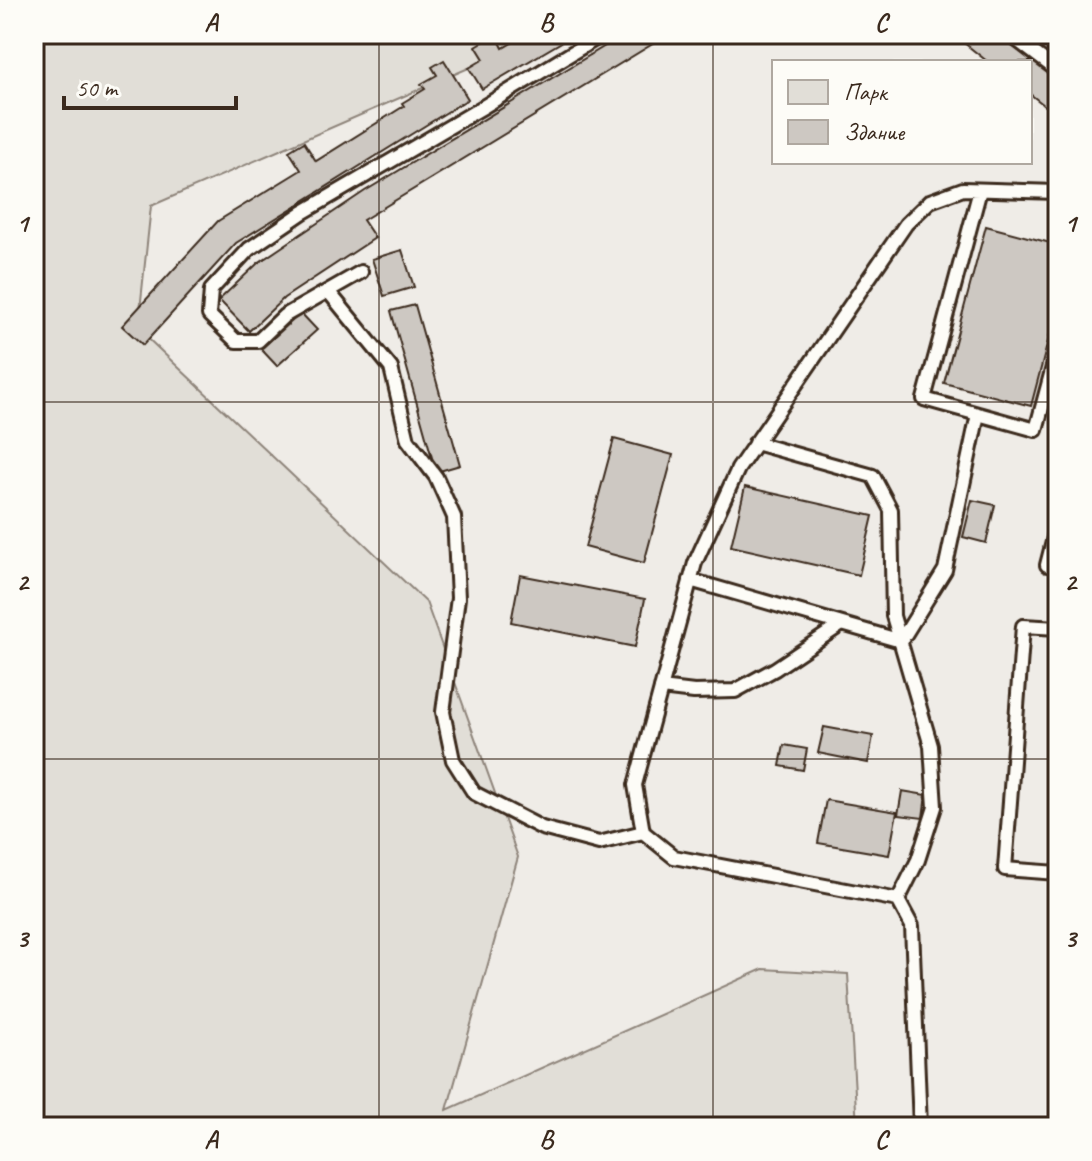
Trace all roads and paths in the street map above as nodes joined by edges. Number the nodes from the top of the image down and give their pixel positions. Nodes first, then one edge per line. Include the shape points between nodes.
1 (603, 34) edge
2 (1009, 34) edge
3 (1058, 71) edge
4 (980, 190) junction
5 (1058, 192) edge
6 (361, 272) dead end
7 (328, 291) junction
8 (1058, 348) edge
9 (978, 414) junction
10 (755, 443) junction
11 (1058, 522) edge
12 (1058, 567) edge
13 (690, 580) junction
14 (842, 624) junction
15 (1058, 628) edge
16 (901, 641) junction
17 (661, 688) junction
18 (643, 832) junction
19 (1058, 873) edge
20 (898, 900) junction
21 (920, 1127) edge

1 - 7 lane via 249,249 211,290 209,315 236,341 258,341 284,316
2 - 3 lane
4 - 5 lane
4 - 9 lane via 924,399
4 - 10 lane via 963,189 930,201 906,224
6 - 7 lane
7 - 18 lane via 391,368 408,440 436,477 454,517 458,598 443,712 453,760 474,793 542,828 599,843
8 - 9 lane via 1036,430
9 - 16 lane via 945,570
10 - 13 lane via 738,469
10 - 16 lane via 873,476 891,510 893,616
11 - 12 lane via 1047,565
13 - 14 lane
13 - 17 lane
14 - 16 lane
14 - 17 lane via 735,691
15 - 19 lane via 1023,626 1005,869
16 - 20 lane via 931,746 935,807
17 - 18 lane via 635,785
18 - 20 lane via 674,857
20 - 21 lane via 912,926

